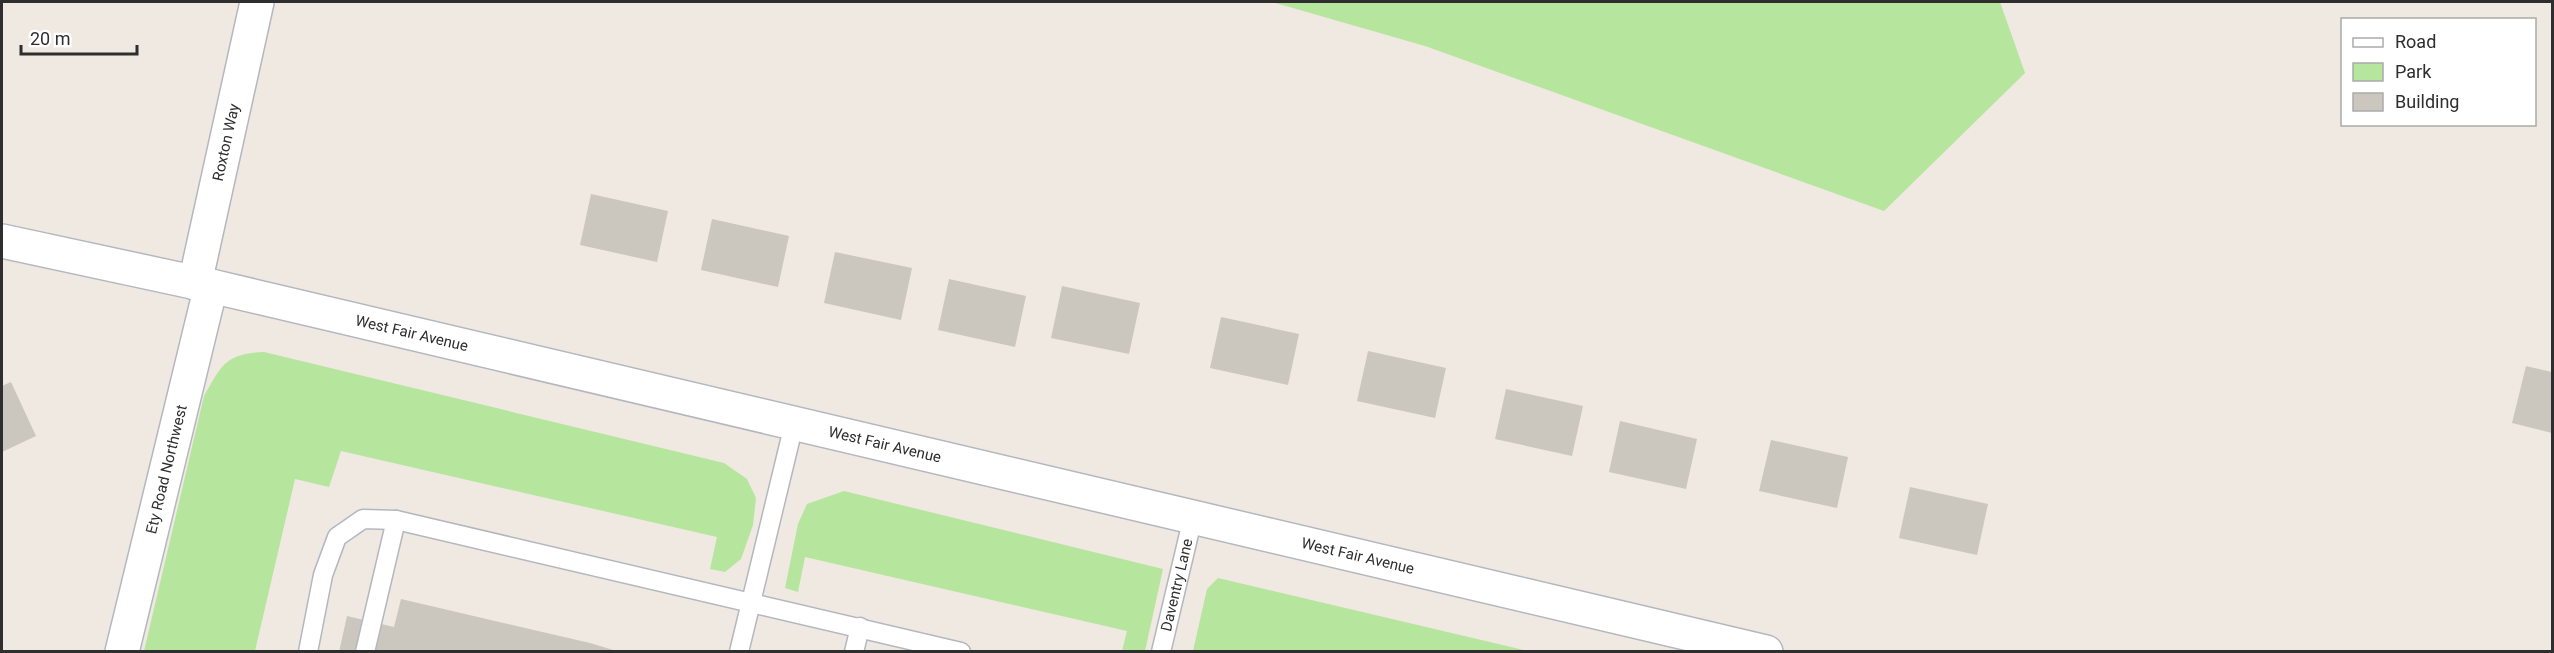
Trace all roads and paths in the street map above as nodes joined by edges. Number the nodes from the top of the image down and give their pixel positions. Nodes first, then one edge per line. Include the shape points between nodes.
1 (256, 2) edge
2 (2, 241) edge
3 (203, 285) junction
4 (794, 423) junction
5 (1193, 517) junction
6 (396, 520) junction
7 (750, 603) junction
8 (860, 627) junction
9 (122, 651) edge
10 (308, 651) edge
11 (365, 651) edge
12 (739, 651) edge
13 (854, 651) edge
14 (961, 651) edge
15 (1161, 651) edge
16 (1766, 651) edge

1 - 3 street, Roxton Way
2 - 3 street, West Fair Avenue
3 - 4 street, West Fair Avenue
3 - 9 street, Ety Road Northwest
4 - 5 street, West Fair Avenue
4 - 7 lane
5 - 15 lane, Daventry Lane
5 - 16 street, West Fair Avenue
6 - 7 lane
6 - 10 lane via 363,519 337,537 323,575
6 - 11 lane
7 - 8 lane
7 - 12 lane
8 - 13 lane
8 - 14 lane

